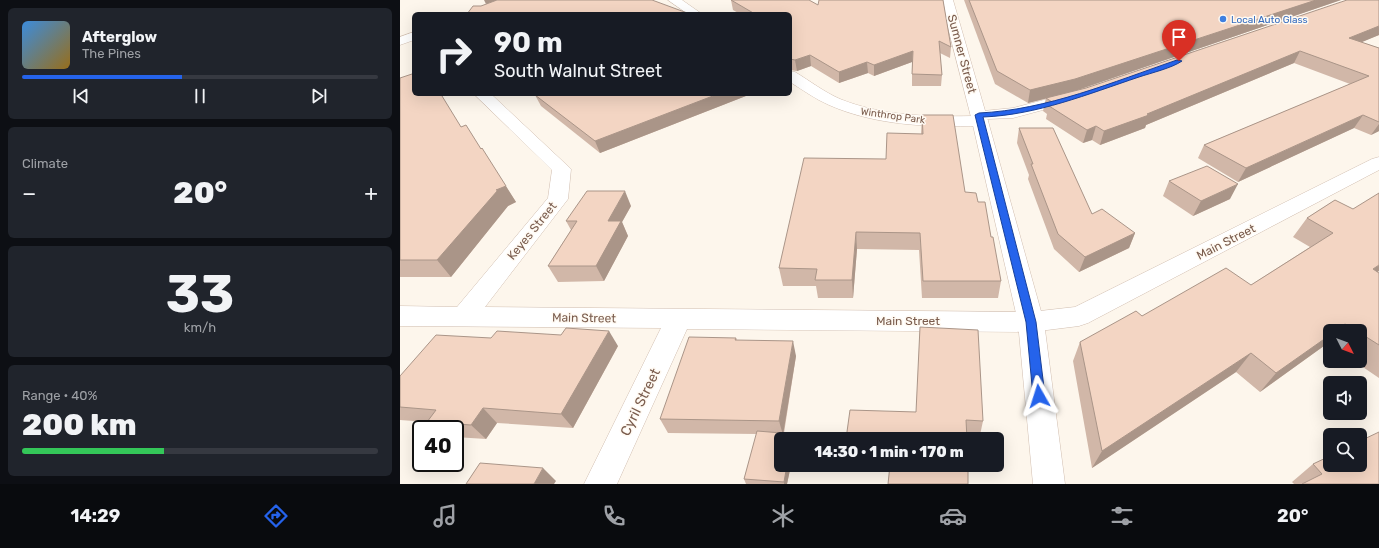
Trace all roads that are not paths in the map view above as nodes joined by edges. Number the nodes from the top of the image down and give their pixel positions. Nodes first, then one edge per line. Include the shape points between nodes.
1 (674, 0) edge
2 (947, 0) edge
3 (693, 12) edge
4 (412, 37) edge
5 (400, 41) edge
6 (792, 76) edge
7 (1090, 92) edge
8 (484, 96) edge
9 (980, 118) junction
10 (1379, 163) edge
11 (400, 316) edge
12 (464, 316) junction
13 (679, 319) junction
14 (1031, 322) junction
15 (600, 484) edge
16 (1049, 484) edge

1 - 3 street
2 - 9 street, Sumner Street
4 - 5 street
6 - 9 street, Winthrop Park via 834,102 863,111 925,120
7 - 9 street, Winthrop Park via 1024,111
8 - 12 street, Keyes Street via 562,169 558,199
9 - 14 street, Sumner Street
10 - 14 street, Main Street via 1079,316
11 - 12 street, Main Street
12 - 13 street, Main Street
13 - 14 street, Main Street
13 - 15 street, Cyril Street
14 - 16 street, Sumner Street

